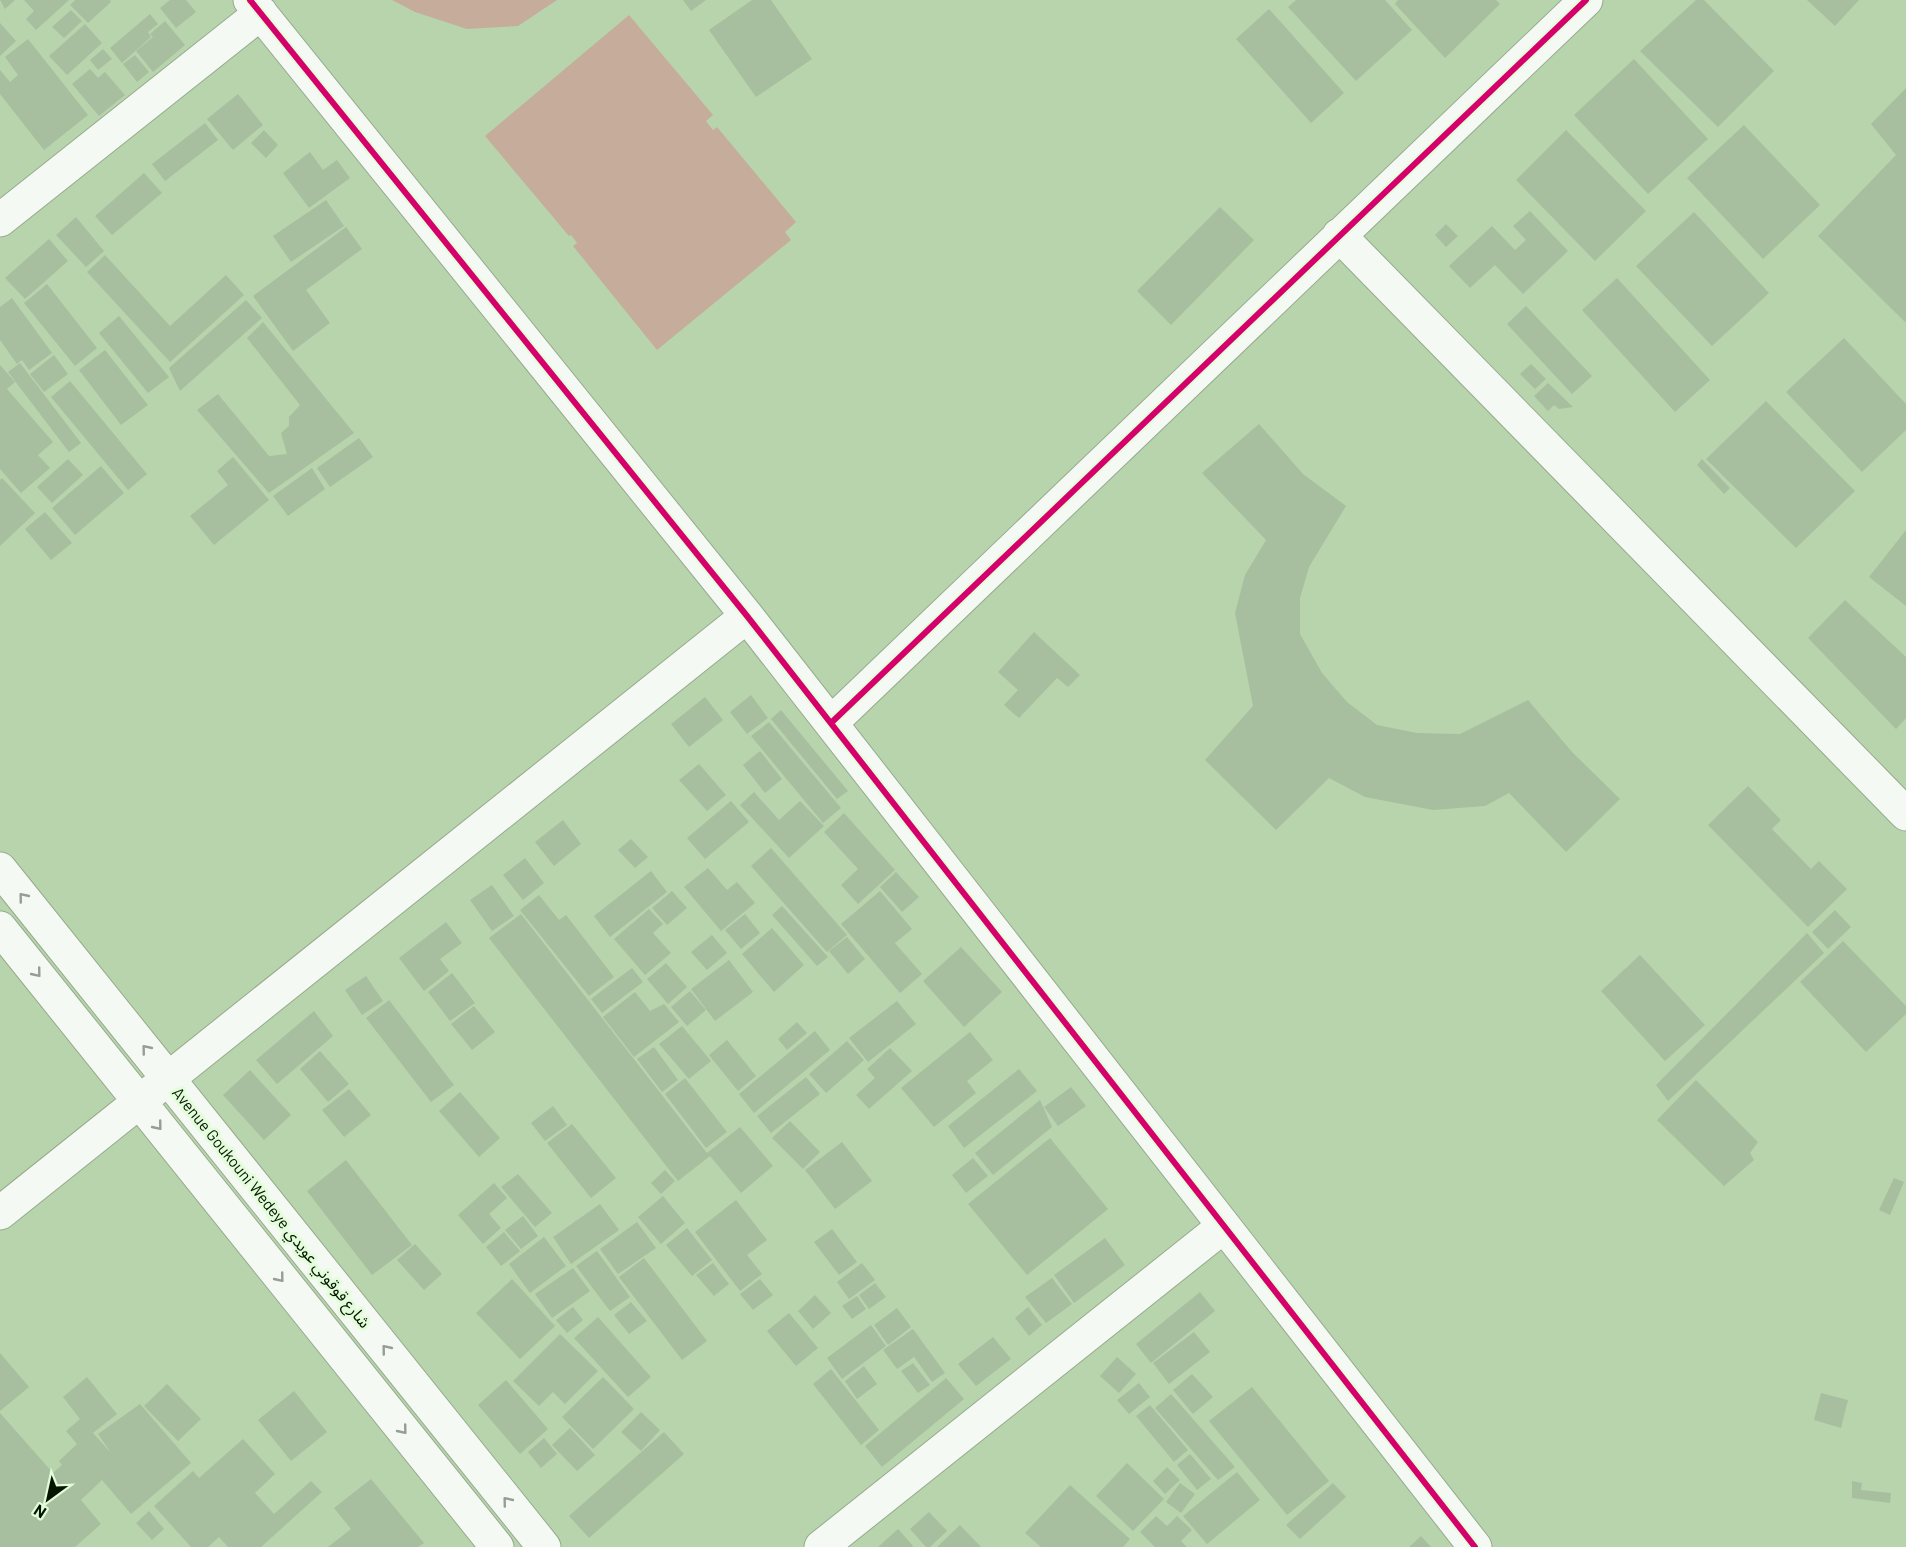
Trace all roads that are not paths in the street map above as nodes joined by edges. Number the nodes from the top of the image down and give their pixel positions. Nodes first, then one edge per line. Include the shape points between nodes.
1 (1586, 0) edge
2 (255, 6) edge
3 (0, 219) edge
4 (1339, 235) junction
5 (747, 616) junction
6 (831, 723) junction
7 (1906, 814) edge
8 (0, 868) edge
9 (0, 928) edge
10 (170, 1079) junction
11 (138, 1101) junction
12 (0, 1213) edge
13 (1224, 1226) junction
14 (497, 1547) edge
15 (544, 1547) edge
16 (821, 1547) edge
17 (1475, 1547) edge

1 - 4 street
2 - 3 street
2 - 5 street
4 - 6 street
4 - 7 street
5 - 6 street
5 - 10 street
6 - 13 street
10 -> 8 street, Avenue Goukouni Wedeye شارع قوقوني عويدي
9 -> 11 street
10 - 11 street
15 -> 10 street, Avenue Goukouni Wedeye شارع قوقوني عويدي
11 - 12 street
11 -> 14 street
13 - 16 street
13 - 17 street

